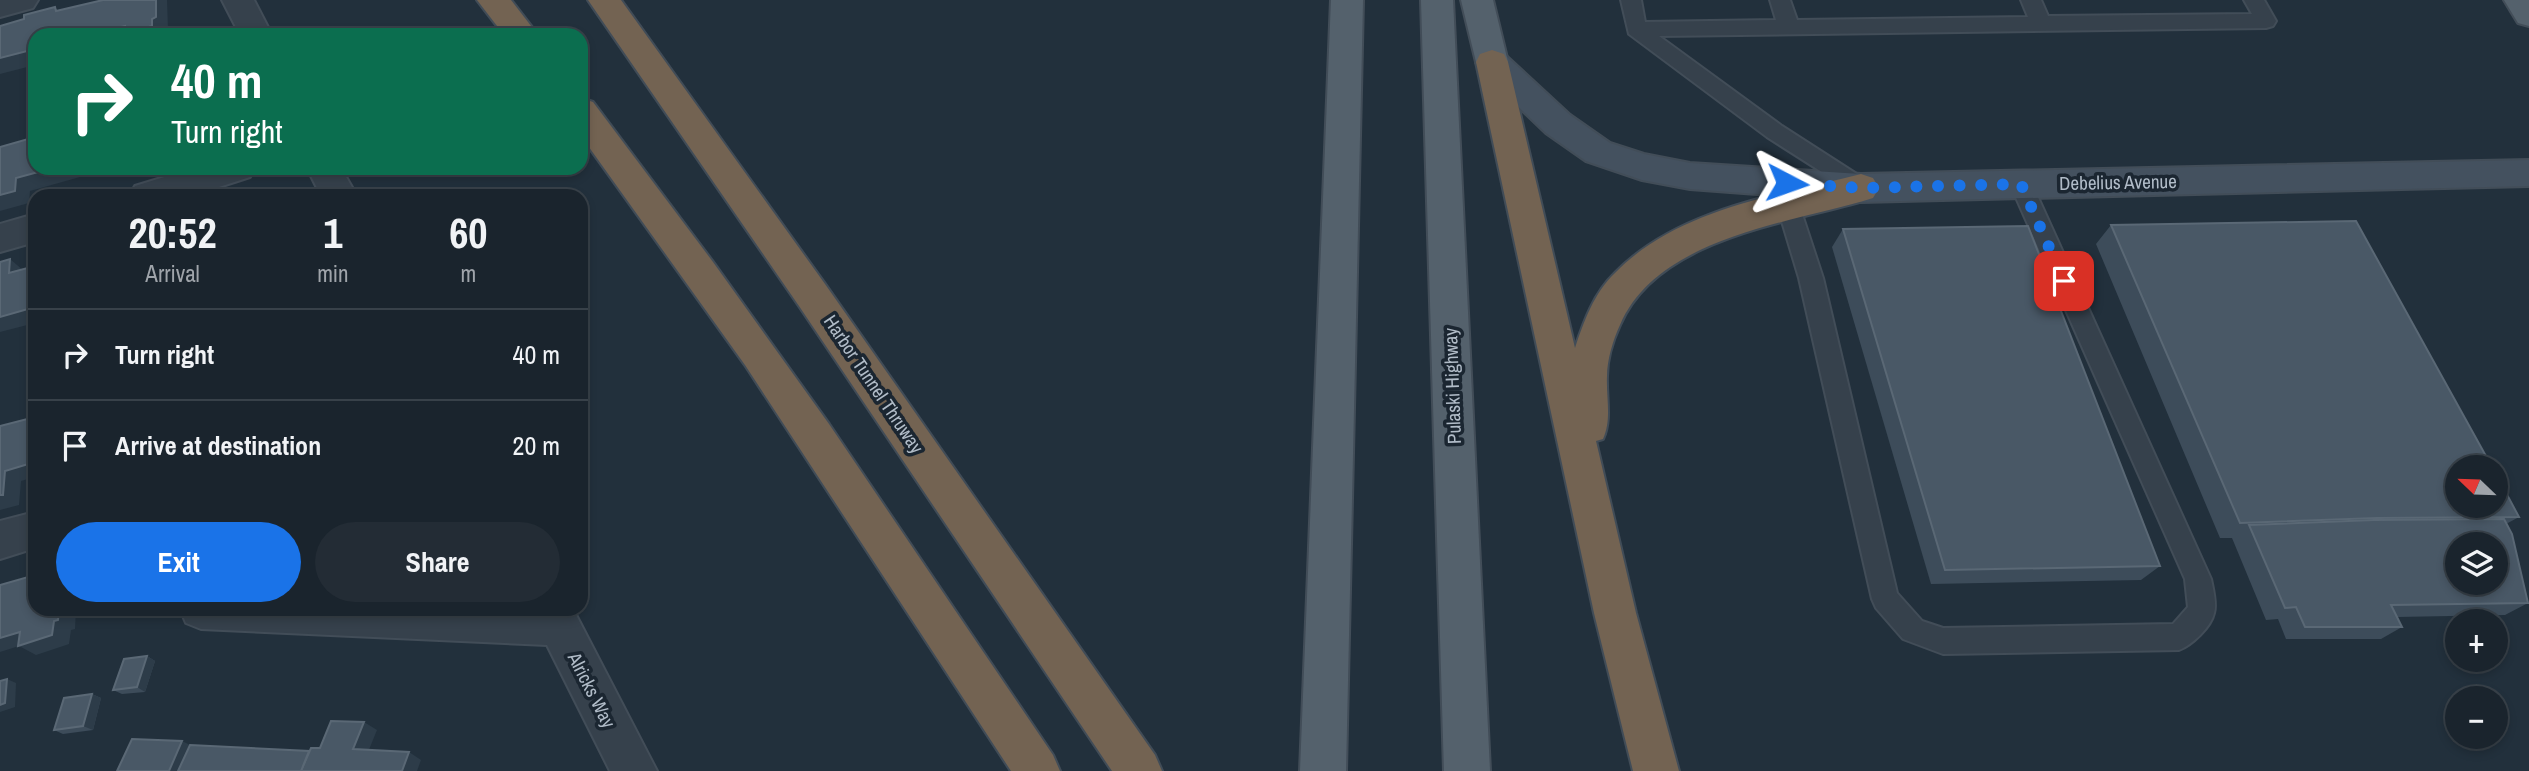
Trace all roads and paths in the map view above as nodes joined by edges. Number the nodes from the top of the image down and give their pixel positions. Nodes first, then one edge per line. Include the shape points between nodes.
1 (22, 0) edge
2 (238, 0) edge
3 (494, 0) edge
4 (604, 0) edge
5 (1346, 0) edge
6 (1437, 0) edge
7 (1477, 0) edge
8 (1631, 0) edge
9 (1780, 0) edge
10 (2031, 0) edge
11 (2254, 0) edge
12 (2520, 0) edge
13 (0, 6) edge
14 (2529, 15) edge
15 (2041, 24) junction
16 (1789, 27) junction
17 (252, 28) edge
18 (516, 28) edge
19 (1636, 29) junction
20 (1492, 62) junction
21 (588, 120) edge
22 (2529, 173) edge
23 (220, 175) edge
24 (2021, 184) junction
25 (1861, 188) junction
26 (185, 189) edge
27 (1789, 208) junction
28 (28, 230) edge
29 (0, 237) edge
30 (28, 532) edge
31 (0, 541) edge
32 (1615, 613) junction
33 (511, 616) edge
34 (555, 617) edge
35 (634, 771) edge
36 (1037, 771) edge
37 (1139, 771) edge
38 (1323, 771) edge
39 (1468, 771) edge
40 (1656, 771) edge

1 - 13 street
2 - 17 street
3 - 18 highway
4 - 37 highway, Harbor Tunnel Thruway
5 - 38 main road
6 - 39 main road, Pulaski Highway
7 - 20 main road
8 - 19 lane
9 - 16 lane
10 - 15 lane
11 - 15 lane via 2266,21
12 - 14 main road
15 - 16 lane
16 - 19 lane
19 - 25 lane via 1724,98
20 - 25 main road, Debelius Avenue via 1558,124 1598,152 1690,176
20 - 32 highway
21 - 36 highway via 813,432
22 - 24 main road, Debelius Avenue
23 - 26 street
24 - 25 main road, Debelius Avenue
24 - 27 lane via 2197,579 2203,611 2179,637 1943,641 1913,630 1885,598 1811,278
25 - 27 highway
27 - 32 highway via 1704,231 1654,257 1625,284 1601,322 1588,365 1589,426
28 - 29 street
30 - 31 street
32 - 40 highway
33 - 34 street
34 - 35 street, Alricks Way

